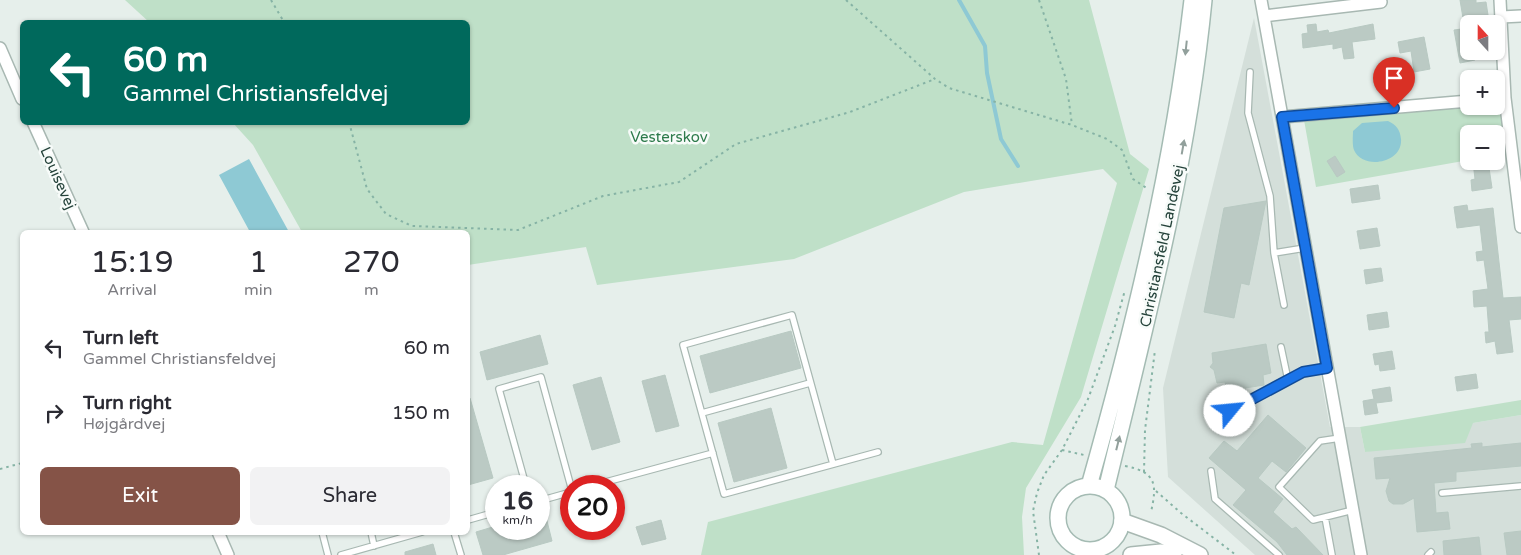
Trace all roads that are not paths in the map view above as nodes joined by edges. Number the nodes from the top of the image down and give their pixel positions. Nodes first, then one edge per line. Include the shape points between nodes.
1 (1192, 0) edge
2 (1204, 0) edge
3 (1261, 0) edge
4 (1500, 0) edge
5 (1380, 2) dead end
6 (1501, 15) edge
7 (1264, 16) junction
8 (1521, 16) edge
9 (1505, 18) edge
10 (0, 48) edge
11 (1250, 72) dead end
12 (20, 93) edge
13 (1460, 102) edge
14 (1503, 115) edge
15 (1282, 117) junction
16 (34, 125) edge
17 (1521, 227) edge
18 (82, 230) edge
19 (1306, 248) junction
20 (1274, 254) junction
21 (1284, 305) dead end
22 (1281, 347) dead end
23 (1327, 368) junction
24 (1288, 380) junction
25 (810, 383) junction
26 (1230, 411) dead end
27 (702, 413) junction
28 (1340, 438) junction
29 (878, 452) dead end
30 (713, 453) junction
31 (833, 464) junction
32 (1211, 471) dead end
33 (523, 475) edge
34 (568, 475) edge
35 (625, 477) edge
36 (1089, 486) junction
37 (1521, 486) edge
38 (1106, 490) junction
39 (1442, 492) dead end
40 (1353, 510) junction
41 (485, 515) edge
42 (1324, 517) junction
43 (470, 519) edge
44 (1122, 521) junction
45 (219, 535) edge
46 (323, 535) edge
47 (372, 535) edge
48 (412, 535) edge
49 (455, 535) edge
50 (374, 546) junction
51 (1069, 549) edge
52 (1090, 552) edge
53 (228, 555) edge
54 (328, 555) edge
55 (340, 555) edge
56 (461, 555) edge
57 (1131, 555) edge
58 (1174, 555) edge
59 (1200, 555) edge
60 (1279, 555) edge
61 (1332, 555) edge
62 (1361, 555) edge

1 -> 36 main road, Christiansfeld Landevej via 1171,147 1120,370
38 -> 2 main road, Christiansfeld Landevej via 1176,186 1193,95
3 - 7 street
4 - 6 street
5 - 7 street
7 - 15 street
8 - 9 street
10 - 12 street
11 - 20 lane via 1248,113 1270,196
13 - 15 street
14 - 17 street
15 - 19 street
16 - 18 street, Louisevej
19 - 20 lane
19 - 23 street
20 - 21 lane
22 - 24 lane
23 - 24 lane via 1303,372
23 - 28 street
24 - 26 lane
25 - 27 lane
25 - 27 lane via 792,315 783,317 683,345
25 - 31 lane
27 - 30 lane
28 - 40 street
28 - 42 lane via 1320,441 1279,487 1313,520
29 - 31 lane
30 - 31 lane via 724,494
30 - 35 lane
32 - 60 lane via 1215,499
33 - 34 lane via 499,389 541,377
36 - 38 main road
36 - 51 main road via 1071,492 1060,508 1060,527
37 - 39 lane
38 - 44 main road via 1119,503
40 - 42 lane
40 - 62 street
41 - 43 lane
42 - 61 lane
44 - 52 main road via 1114,539
44 - 59 main road via 1161,535
45 - 53 street
46 - 54 lane
47 - 50 lane
48 - 50 lane
49 - 56 lane
50 - 55 lane
51 - 52 main road via 1080,548
57 - 58 main road via 1161,552

